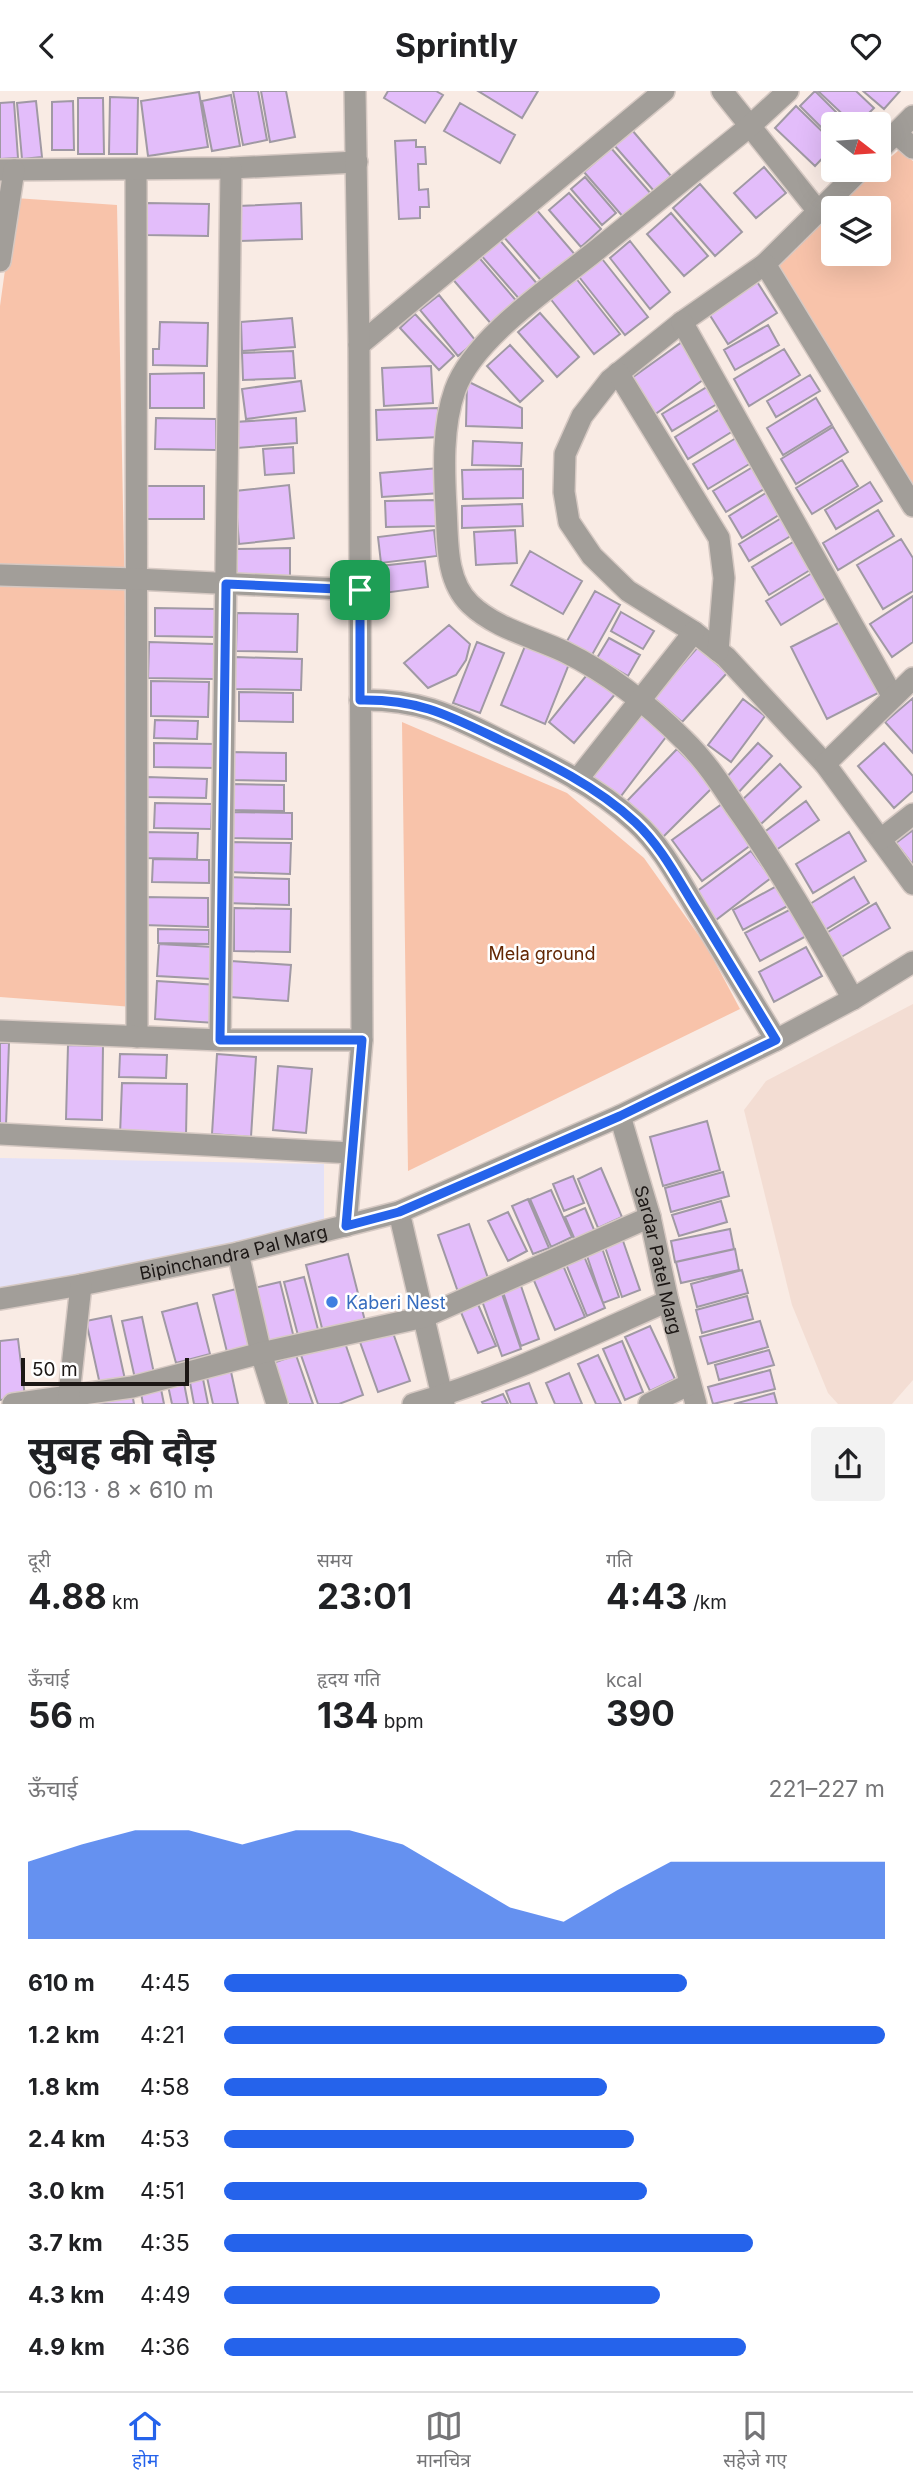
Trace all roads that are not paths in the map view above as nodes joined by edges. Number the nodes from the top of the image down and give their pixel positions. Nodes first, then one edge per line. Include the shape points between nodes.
1 (355, 91) edge
2 (664, 91) edge
3 (722, 91) edge
4 (788, 91) edge
5 (913, 116) edge
6 (750, 126) junction
7 (905, 141) edge
8 (357, 162) junction
9 (231, 168) junction
10 (135, 169) junction
11 (7, 170) edge
12 (847, 182) edge
13 (817, 210) junction
14 (0, 261) edge
15 (765, 264) junction
16 (682, 322) junction
17 (359, 345) junction
18 (618, 373) junction
19 (913, 506) edge
20 (0, 575) edge
21 (136, 579) junction
22 (226, 584) junction
23 (360, 590) junction
24 (694, 632) junction
25 (718, 651) junction
26 (913, 678) edge
27 (893, 697) junction
28 (360, 700) junction
29 (641, 700) junction
30 (825, 764) junction
31 (577, 780) junction
32 (913, 814) edge
33 (881, 839) junction
34 (913, 884) edge
35 (913, 963) edge
36 (853, 999) junction
37 (0, 1031) edge
38 (137, 1037) junction
39 (220, 1040) junction
40 (362, 1040) junction
41 (776, 1040) junction
42 (620, 1116) junction
43 (0, 1134) edge
44 (352, 1153) junction
45 (399, 1212) junction
46 (650, 1217) junction
47 (346, 1226) junction
48 (238, 1253) junction
49 (81, 1286) junction
50 (0, 1299) edge
51 (668, 1301) junction
52 (424, 1317) junction
53 (261, 1353) junction
54 (693, 1394) edge
55 (443, 1400) edge
56 (69, 1401) edge
57 (13, 1404) edge
58 (277, 1404) edge
59 (413, 1404) edge
60 (649, 1404) edge

1 - 8 street
2 - 17 street
3 - 6 street
4 - 6 street
5 - 7 street
6 - 13 street
6 - 29 street via 509,321 471,360 455,389 447,425 449,558 469,603 494,622 566,653
8 - 9 street
8 - 17 street
9 - 10 street
9 - 22 street
10 - 11 street
10 - 21 street
11 - 14 street
12 - 13 street
13 - 15 street
15 - 16 street
15 - 19 street
16 - 18 street
16 - 27 street
17 - 23 street
18 - 24 street via 582,417 565,454 569,522 592,556 628,591
18 - 25 street via 719,538 724,578
20 - 21 street
21 - 22 street
21 - 38 street
22 - 23 street
22 - 39 street
23 - 28 street
24 - 25 street
24 - 29 street
25 - 30 street
26 - 27 street
27 - 30 street
28 - 31 street via 391,699 438,711
28 - 40 street
29 - 31 street
29 - 36 street via 687,742 714,775 783,875
30 - 33 street
31 - 41 street via 636,823 668,860
32 - 33 street
33 - 34 street
35 - 36 street, Bipinchandra Pal Marg
36 - 41 street, Bipinchandra Pal Marg
37 - 38 street
38 - 39 street
39 - 40 street
40 - 44 street
41 - 42 street, Bipinchandra Pal Marg
42 - 45 street, Bipinchandra Pal Marg
42 - 46 street, Sardar Patel Marg
43 - 44 street
44 - 47 street
45 - 47 street, Bipinchandra Pal Marg
45 - 52 street
46 - 51 street, Sardar Patel Marg
46 - 52 street
47 - 48 street, Bipinchandra Pal Marg
48 - 49 street, Bipinchandra Pal Marg
48 - 53 street
49 - 50 street, Bipinchandra Pal Marg
49 - 56 street
51 - 54 street, Sardar Patel Marg
51 - 55 street
52 - 53 street
52 - 55 street
53 - 56 street
53 - 58 street
54 - 60 street
55 - 59 street
56 - 57 street

